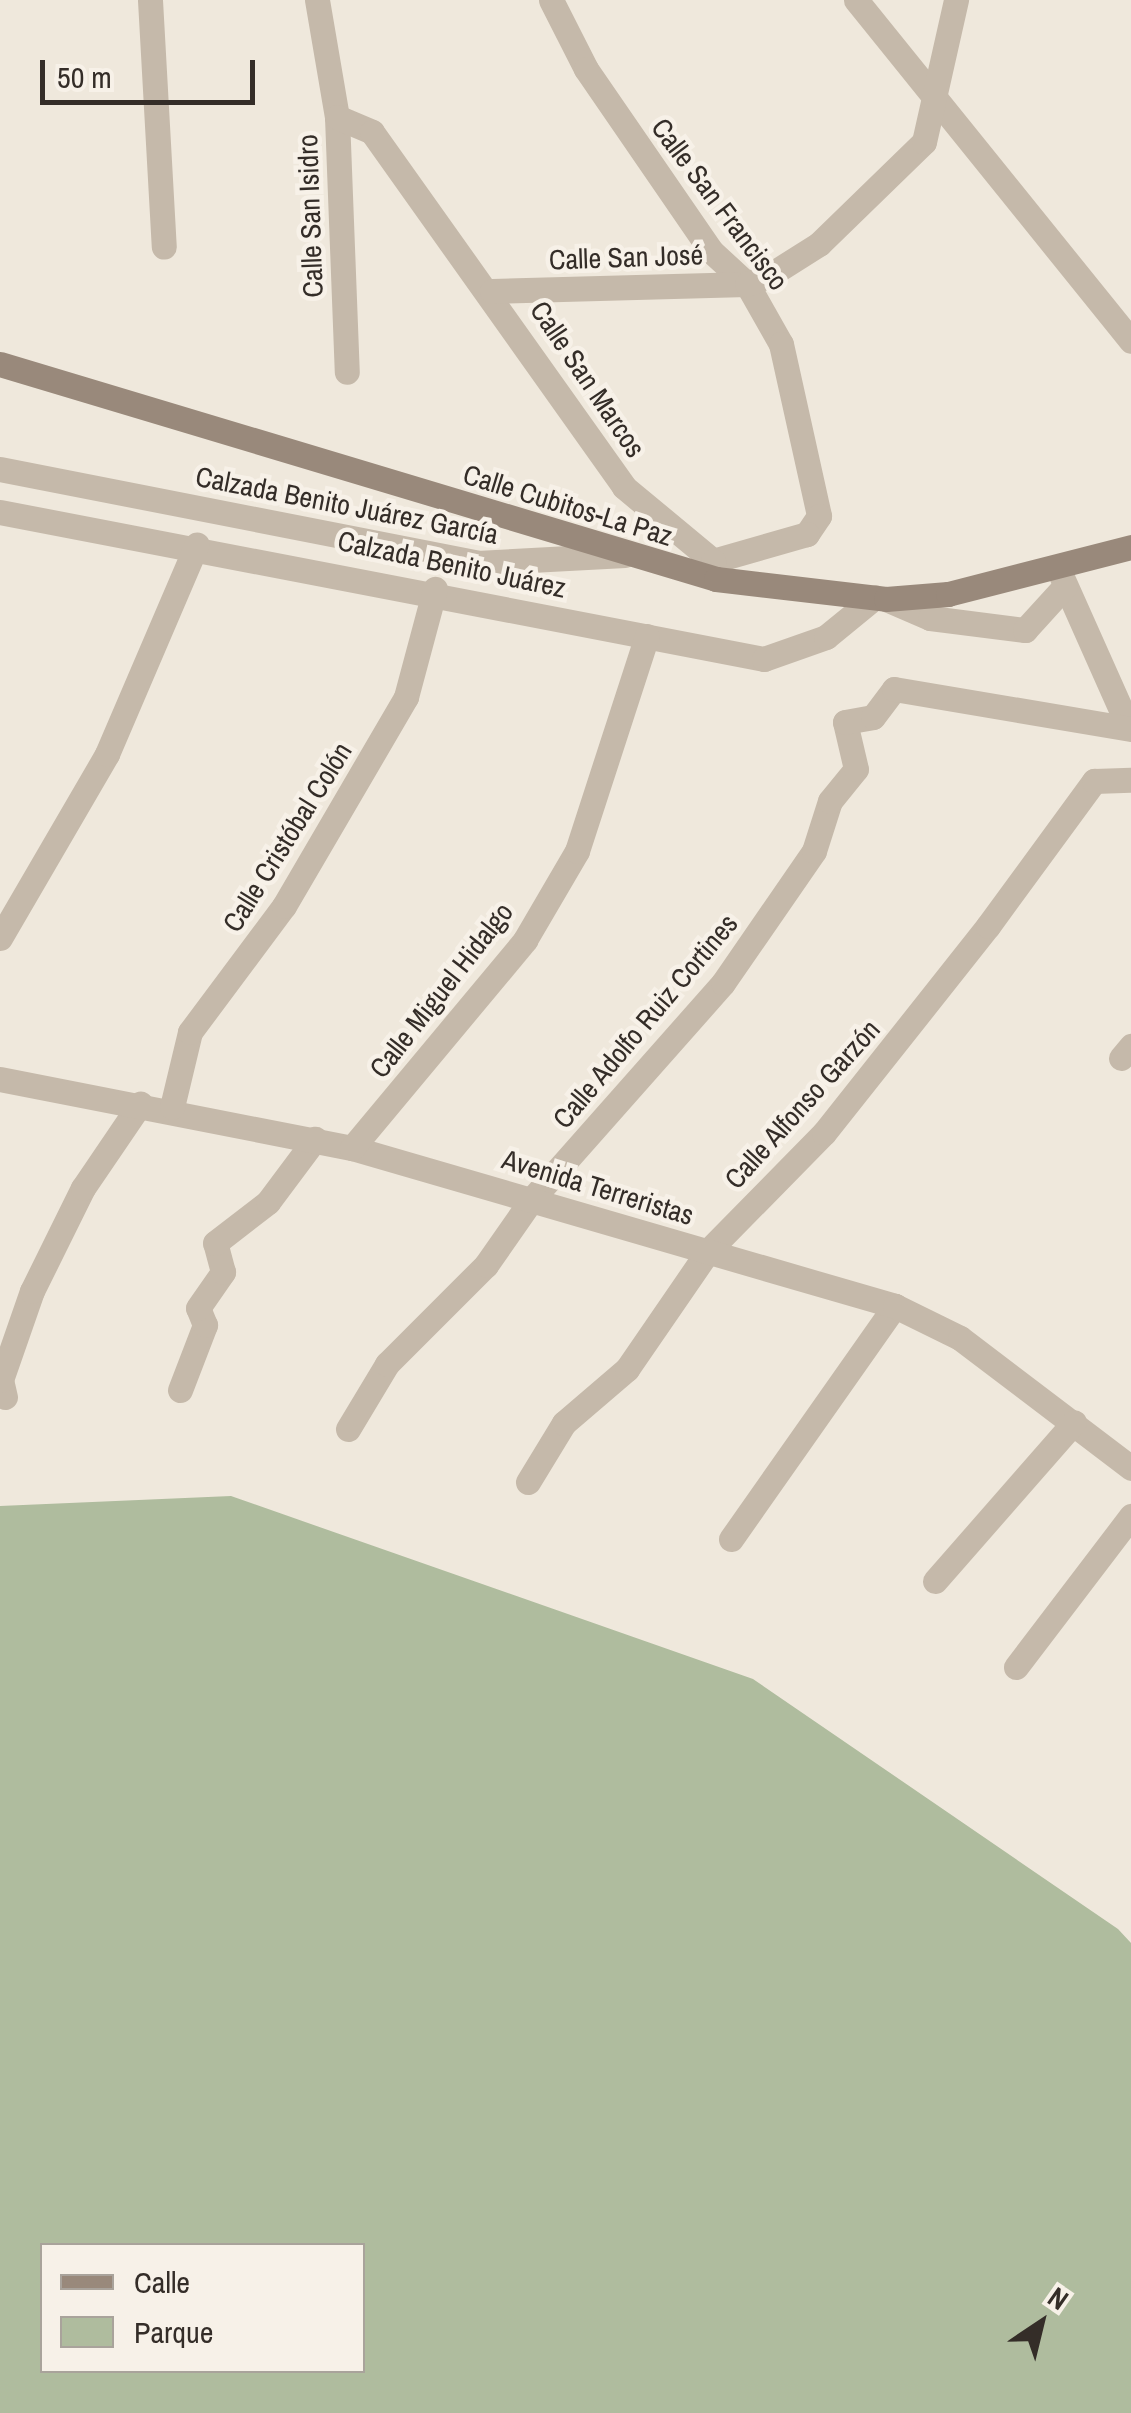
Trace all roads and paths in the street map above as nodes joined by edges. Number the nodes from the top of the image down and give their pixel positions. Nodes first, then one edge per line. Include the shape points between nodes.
1 (150, 0) edge
2 (317, 0) edge
3 (551, 0) edge
4 (856, 0) edge
5 (956, 0) edge
6 (938, 101) junction
7 (337, 117) junction
8 (164, 248) dead end
9 (747, 284) junction
10 (492, 291) junction
11 (1131, 341) edge
12 (0, 364) edge
13 (348, 372) dead end
14 (0, 469) edge
15 (0, 512) edge
16 (197, 544) junction
17 (1131, 547) edge
18 (625, 555) junction
19 (1055, 561) junction
20 (714, 570) junction
21 (1066, 586) junction
22 (435, 589) junction
23 (880, 598) junction
24 (648, 636) junction
25 (1130, 728) edge
26 (1131, 780) edge
27 (0, 938) edge
28 (0, 1079) edge
29 (140, 1104) junction
30 (172, 1107) junction
31 (315, 1140) junction
32 (352, 1148) junction
33 (532, 1198) junction
34 (708, 1252) junction
35 (895, 1306) junction
36 (180, 1390) dead end
37 (5, 1396) dead end
38 (1074, 1422) junction
39 (348, 1430) dead end
40 (1131, 1468) edge
41 (528, 1482) dead end
42 (1131, 1516) edge
43 (731, 1540) dead end
44 (935, 1580) dead end
45 (1016, 1667) dead end

1 - 8 street
2 - 7 street, Calle San Isidro
3 - 9 street, Calle San Francisco via 606,100 712,252
4 - 6 street
5 - 6 street, Calle San José
6 - 9 street, Calle San José via 924,142 886,181 819,244
6 - 11 street
7 - 10 street, Calle San Marcos via 372,132
7 - 13 street, Calle San Isidro
9 - 10 street, Calle San José
9 - 20 street, Calle San Francisco via 781,344 819,516 807,534
10 - 20 street, Calle San Marcos via 624,487
12 - 18 main road, Calle Cubitos-La Paz
14 - 18 street, Calzada Benito Juárez García via 477,563
15 - 16 street, Calzada Benito Juárez
16 - 22 street, Calzada Benito Juárez
16 - 27 street via 115,738
17 - 19 main road, Calle Cubitos-La Paz
18 - 20 main road, Calle Cubitos-La Paz
19 - 21 street
19 - 23 main road, Calle Cubitos-La Paz via 948,594
20 - 23 main road, Calle Cubitos-La Paz
21 - 23 street via 1025,630 930,618
21 - 25 street
22 - 24 street, Calzada Benito Juárez
22 - 30 street, Calle Cristóbal Colón via 406,697 284,906 190,1032
23 - 24 street, Calzada Benito Juárez via 826,637 764,659
24 - 32 street, Calle Miguel Hidalgo via 577,851 525,940
25 - 33 street, Calle Adolfo Ruiz Cortines via 894,689 873,718 845,722 856,769 775,912
26 - 34 street, Calle Alfonso Garzón via 1094,781 824,1132
28 - 29 street, Avenida Terreristas
29 - 30 street, Avenida Terreristas
29 - 37 street via 83,1188 32,1290 1,1380
30 - 31 street, Avenida Terreristas
31 - 32 street, Avenida Terreristas
31 - 36 street via 268,1202 216,1243 223,1272 198,1308 205,1325
32 - 33 street, Avenida Terreristas
33 - 34 street, Avenida Terreristas
33 - 39 street, Calle Adolfo Ruiz Cortines via 486,1266 387,1364
34 - 35 street, Avenida Terreristas
34 - 41 street, Calle Alfonso Garzón via 627,1368 564,1424
35 - 38 street, Avenida Terreristas via 960,1338
35 - 43 street
38 - 40 street, Avenida Terreristas
38 - 44 street
42 - 45 street

